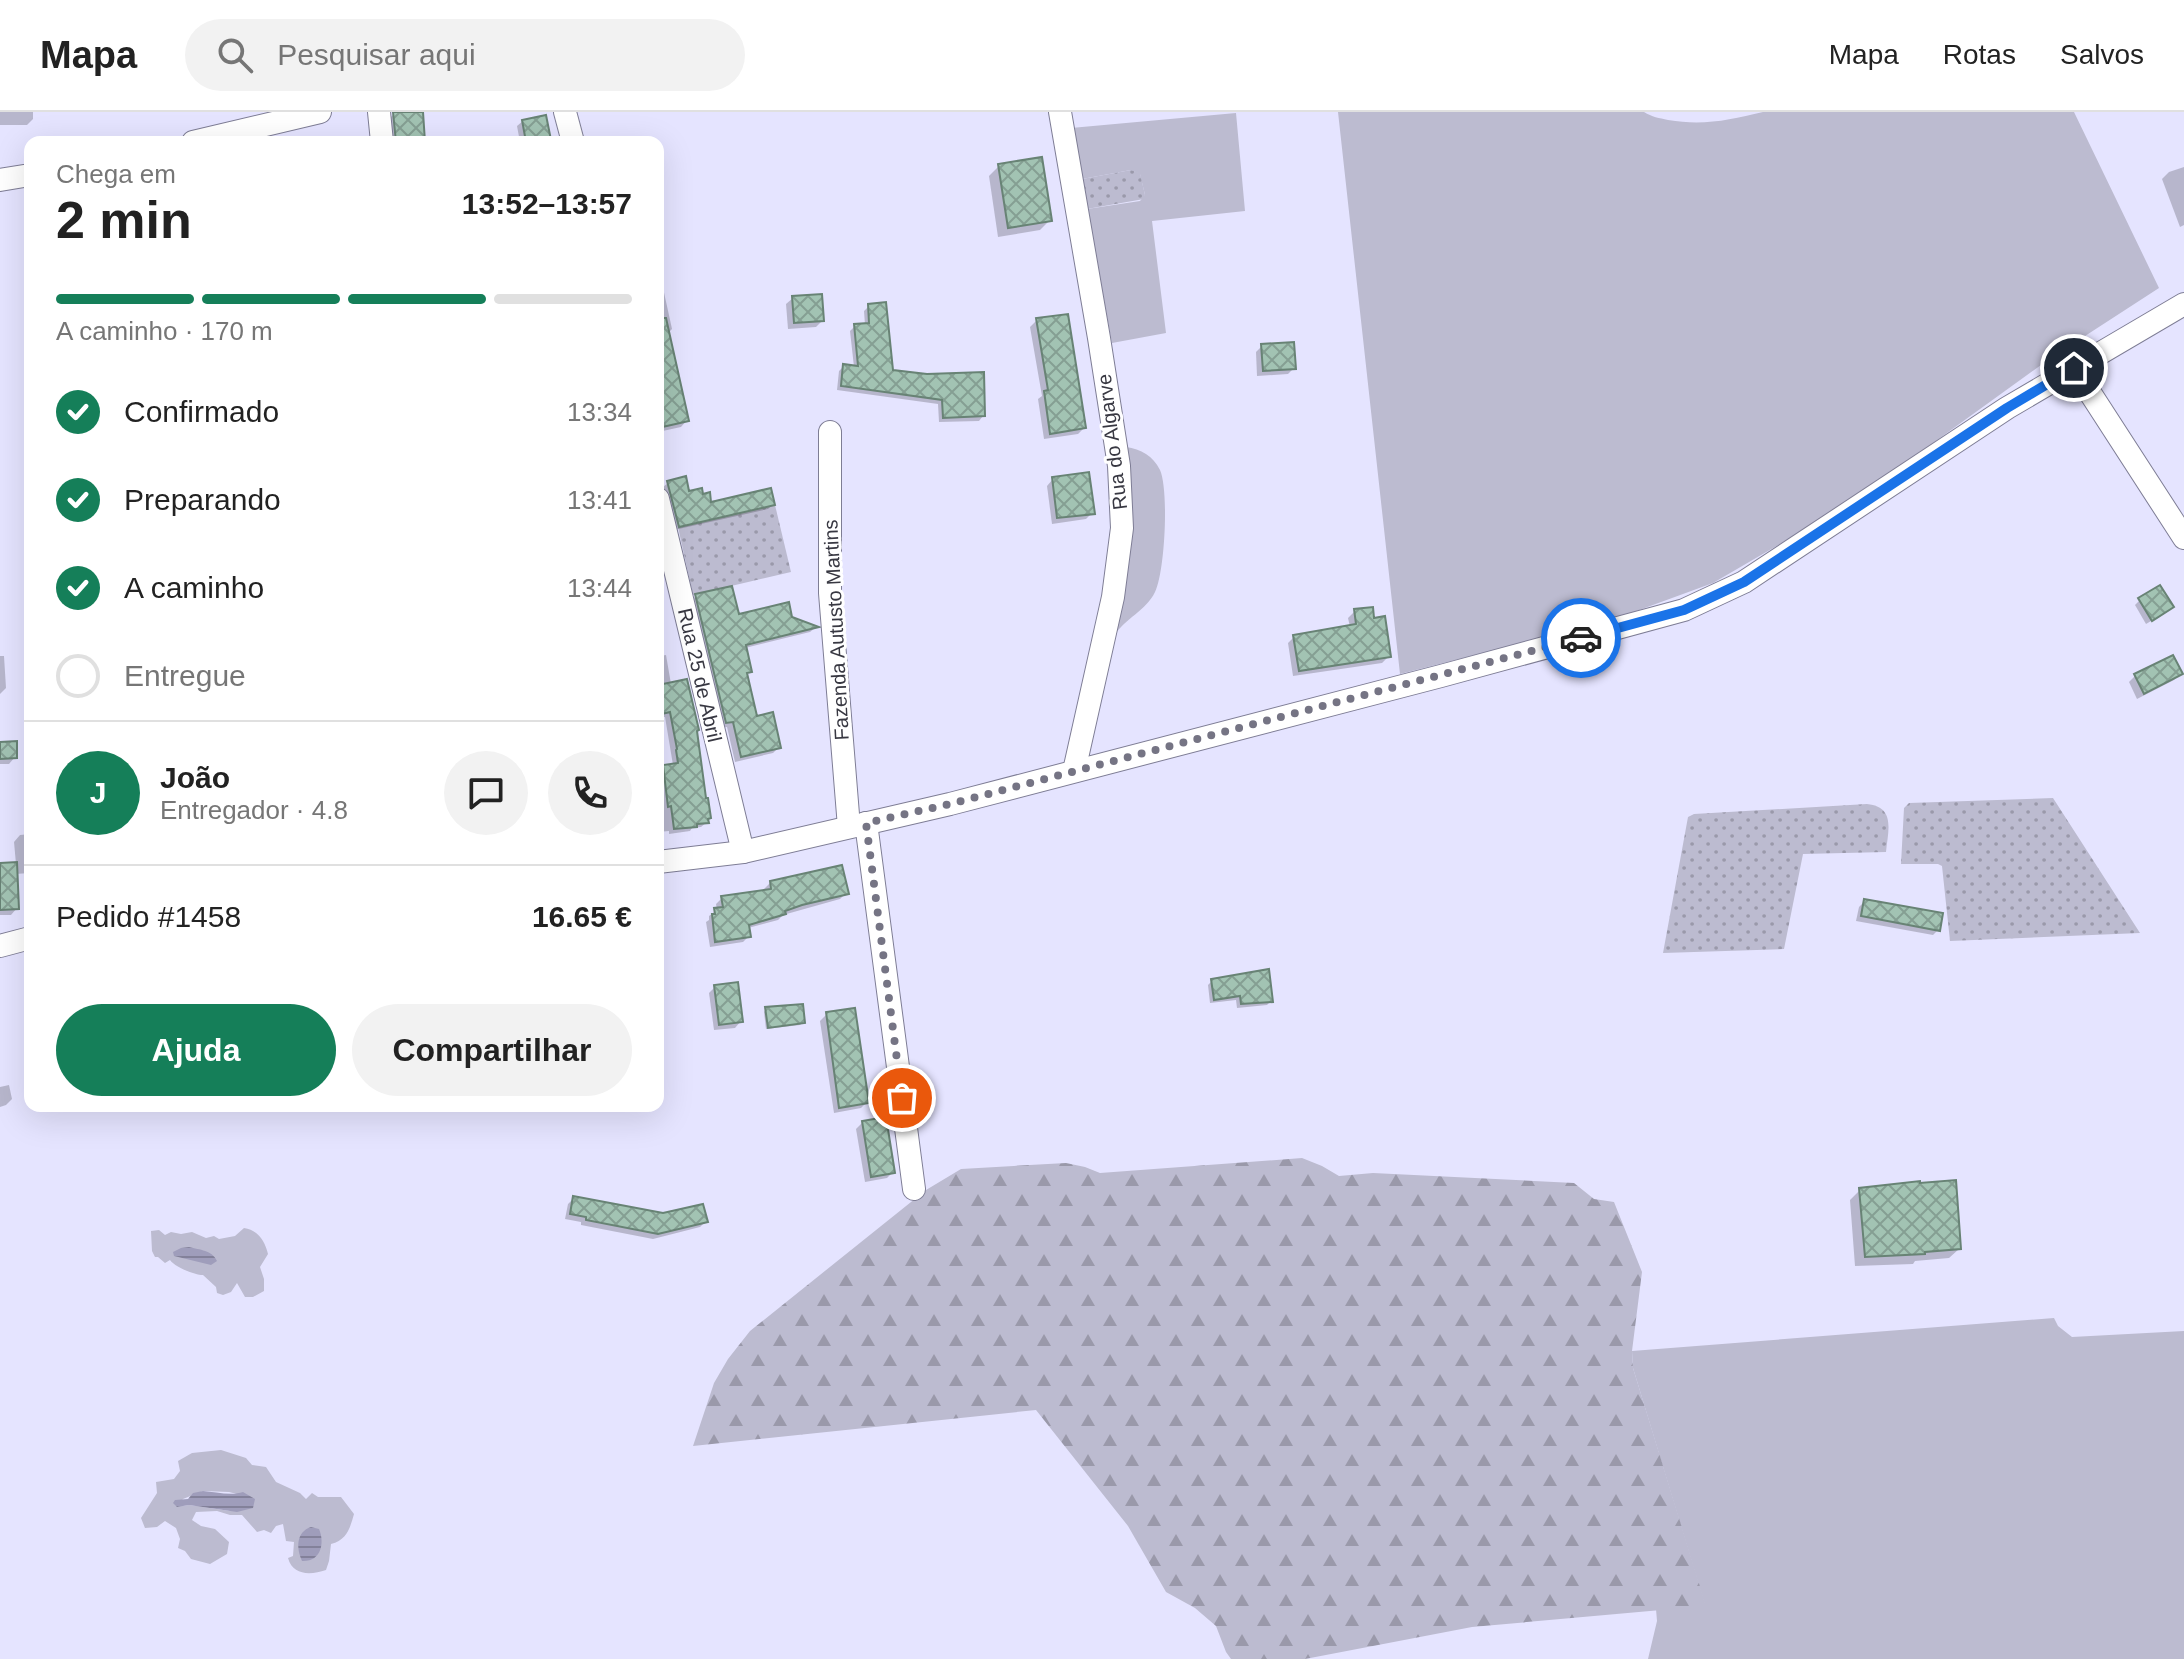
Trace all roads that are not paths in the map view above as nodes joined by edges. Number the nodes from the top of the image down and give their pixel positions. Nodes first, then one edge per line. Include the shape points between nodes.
1 (320, 112) edge
2 (379, 112) edge
3 (565, 112) edge
4 (1060, 112) edge
5 (218, 136) edge
6 (381, 136) edge
7 (571, 136) edge
8 (24, 176) edge
9 (0, 180) edge
10 (2184, 304) edge
11 (2074, 368) junction
12 (830, 432) dead end
13 (664, 524) edge
14 (2184, 538) edge
15 (1074, 771) junction
16 (857, 825) junction
17 (743, 852) junction
18 (664, 861) edge
19 (24, 940) edge
20 (0, 946) edge
21 (914, 1189) dead end

1 - 5 street
2 - 6 street
3 - 7 street
4 - 15 street, Rua do Algarve via 1115,437 1122,528 1113,597
8 - 9 street
10 - 11 street
11 - 14 street
11 - 15 street via 1744,582 1684,610
12 - 16 street, Fazenda Autusto Martins via 830,593
13 - 17 street, Rua 25 de Abril
15 - 16 street
16 - 17 street
16 - 21 street, Fazenda Autusto Martins
17 - 18 street
19 - 20 street

